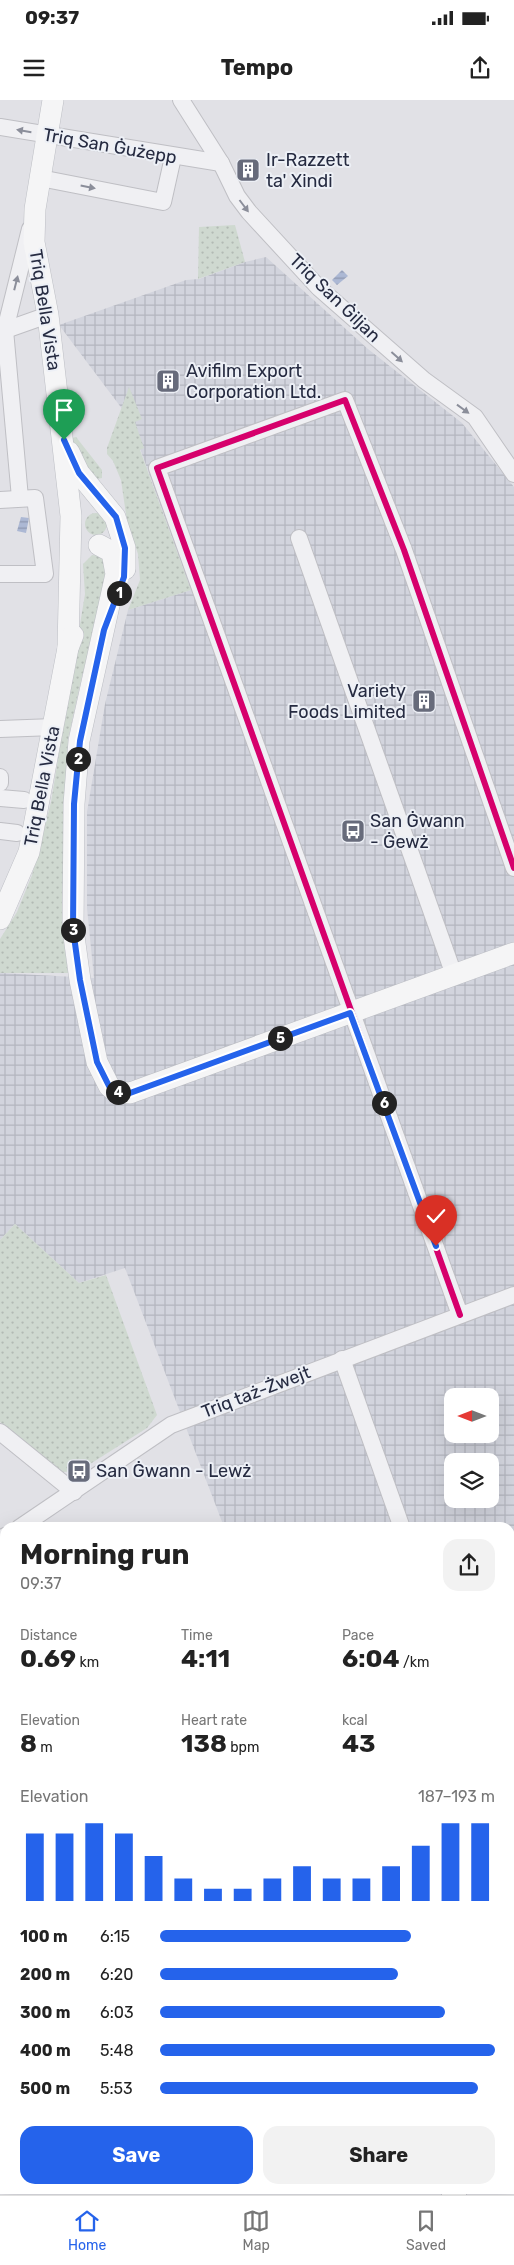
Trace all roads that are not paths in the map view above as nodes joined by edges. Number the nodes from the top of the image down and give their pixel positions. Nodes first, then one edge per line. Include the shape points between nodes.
1 (53, 100) edge
2 (181, 100) edge
3 (0, 126) edge
4 (47, 135) junction
5 (173, 157) junction
6 (221, 163) junction
7 (40, 178) junction
8 (35, 209) junction
9 (48, 315) junction
10 (2, 331) edge
11 (64, 440) junction
12 (514, 474) edge
13 (28, 498) junction
14 (0, 500) edge
15 (113, 513) junction
16 (72, 522) junction
17 (299, 538) dead end
18 (90, 551) junction
19 (0, 574) edge
20 (104, 630) junction
21 (68, 648) junction
22 (54, 727) junction
23 (0, 729) edge
24 (0, 777) edge
25 (0, 783) edge
26 (0, 798) edge
27 (24, 800) dead end
28 (0, 831) edge
29 (17, 833) dead end
30 (514, 868) edge
31 (0, 919) edge
32 (514, 954) edge
33 (454, 975) junction
34 (350, 1013) junction
35 (514, 1295) edge
36 (460, 1316) junction
37 (342, 1359) junction
38 (0, 1432) edge
39 (74, 1492) junction
40 (27, 1522) edge
41 (400, 1522) edge

1 - 4 main road, Triq Bella Vista
2 - 6 street, Triq San Ġiljan
4 -> 3 street, Triq San Ġużepp
4 - 5 street, Triq San Ġużepp
4 - 7 main road, Triq Bella Vista
5 - 6 street, Triq San Ġużepp
7 -> 5 street via 163,202
6 -> 12 street, Triq San Ġiljan via 249,212 313,281 424,380 475,417
7 - 8 main road, Triq Bella Vista
8 - 9 main road, Triq Bella Vista via 34,242
10 -> 8 street, Triq Bella Vista
9 - 10 street
9 - 11 main road, Triq Bella Vista
10 - 13 street, Triq Bella Vista
11 - 15 main road, Triq Bella Vista via 79,473
11 - 16 main road, Triq Bella Vista
13 - 14 street
13 - 19 street, Triq Bella Vista via 45,574
15 - 16 main road via 104,504 90,503 77,509
15 - 18 main road via 115,532
15 - 20 main road via 125,548 124,577
16 - 18 main road
16 - 21 main road, Triq Bella Vista
17 - 33 street
18 - 20 main road via 112,552 116,574
18 - 21 main road, Triq Bella Vista via 75,630
20 - 34 main road via 80,741 74,804 73,929 97,1062 109,1086 116,1092 130,1093
21 - 22 main road, Triq Bella Vista
22 - 23 street
22 - 31 main road, Triq Bella Vista via 29,852
24 - 25 street
26 - 27 street
28 - 29 street
30 - 34 street via 404,550 344,400 157,468
32 - 33 main road
33 - 34 main road
34 - 36 street via 412,1176
35 - 36 street, Triq taż-Żwejt
36 - 37 street, Triq taż-Żwejt
37 - 39 street, Triq taż-Żwejt via 171,1425
37 - 41 street
38 - 39 street
39 - 40 street, Triq taż-Żwejt

